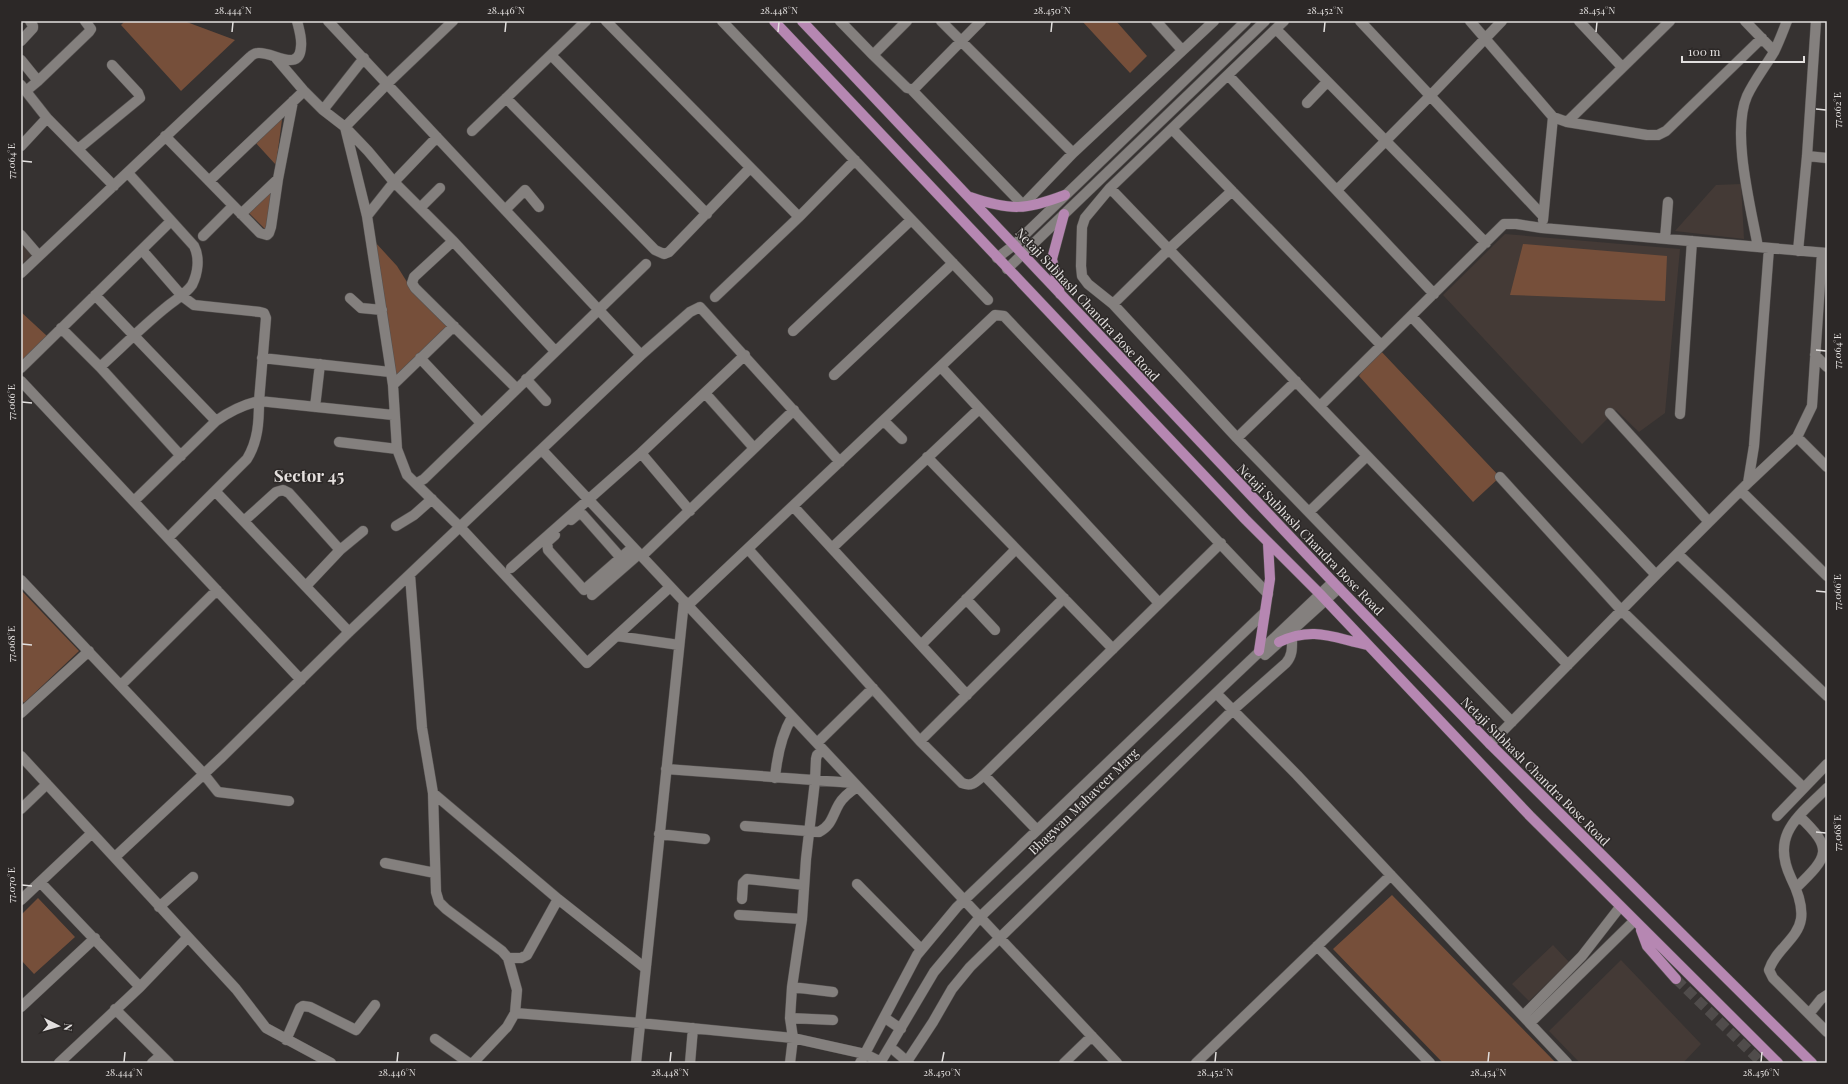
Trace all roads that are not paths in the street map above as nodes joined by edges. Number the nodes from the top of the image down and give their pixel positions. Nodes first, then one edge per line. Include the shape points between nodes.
1 (30, 21) edge
2 (85, 21) edge
3 (297, 21) edge
4 (328, 21) edge
5 (453, 21) edge
6 (586, 21) edge
7 (606, 21) edge
8 (722, 21) edge
9 (774, 21) edge
10 (802, 21) edge
11 (840, 21) edge
12 (907, 21) edge
13 (941, 21) edge
14 (981, 21) edge
15 (1156, 21) edge
16 (1214, 21) edge
17 (1246, 21) edge
18 (1265, 21) edge
19 (1284, 21) edge
20 (1360, 21) edge
21 (1470, 21) edge
22 (1502, 21) edge
23 (1579, 21) edge
24 (1745, 21) edge
25 (1787, 21) edge
26 (1816, 21) edge
27 (1665, 23) edge
28 (1276, 30) junction
29 (1486, 37) junction
30 (1762, 38) junction
31 (21, 41) edge
32 (962, 41) junction
33 (1182, 50) junction
34 (1774, 51) junction
35 (551, 55) junction
36 (873, 55) junction
37 (275, 57) junction
38 (364, 58) junction
39 (21, 60) edge
40 (112, 65) dead end
41 (1622, 67) junction
42 (1228, 75) junction
43 (38, 81) junction
44 (1327, 82) junction
45 (388, 83) junction
46 (24, 88) edge
47 (911, 89) junction
48 (304, 91) junction
49 (1431, 96) junction
50 (506, 98) junction
51 (293, 101) junction
52 (1307, 103) dead end
53 (323, 110) junction
54 (1553, 117) junction
55 (47, 118) junction
56 (1567, 122) junction
57 (345, 127) junction
58 (1172, 129) junction
59 (472, 131) dead end
60 (165, 136) junction
61 (437, 137) junction
62 (1386, 141) junction
63 (21, 146) edge
64 (78, 149) junction
65 (1072, 153) junction
66 (1807, 156) junction
67 (1827, 158) edge
68 (854, 160) junction
69 (750, 168) junction
70 (128, 173) junction
71 (278, 179) junction
72 (209, 181) junction
73 (394, 182) junction
74 (114, 186) junction
75 (440, 188) dead end
76 (1110, 188) junction
77 (1337, 190) junction
78 (1232, 191) junction
79 (1065, 195) junction
80 (968, 196) junction
81 (1668, 202) dead end
82 (233, 206) junction
83 (539, 207) dead end
84 (420, 208) junction
85 (505, 210) junction
86 (241, 214) junction
87 (707, 214) junction
88 (1064, 214) junction
89 (367, 216) junction
90 (799, 216) junction
91 (1543, 216) junction
92 (911, 220) junction
93 (171, 221) junction
94 (1542, 228) junction
95 (21, 235) edge
96 (203, 236) dead end
97 (1665, 239) junction
98 (453, 240) junction
99 (1692, 241) junction
100 (1486, 243) junction
101 (1014, 245) junction
102 (1758, 247) junction
103 (1769, 248) junction
104 (1169, 249) junction
105 (142, 250) junction
106 (1798, 251) junction
107 (1824, 253) edge
108 (1023, 254) junction
109 (40, 256) junction
110 (998, 258) junction
111 (953, 263) junction
112 (646, 264) dead end
113 (1007, 269) junction
114 (21, 272) edge
115 (1060, 294) junction
116 (1434, 294) junction
117 (96, 295) junction
118 (182, 296) junction
119 (715, 297) dead end
120 (350, 298) dead end
121 (988, 300) dead end
122 (1113, 304) junction
123 (382, 310) junction
124 (599, 310) junction
125 (1411, 316) junction
126 (454, 326) junction
127 (61, 328) junction
128 (793, 331) dead end
129 (134, 336) junction
130 (1381, 345) junction
131 (555, 351) junction
132 (641, 355) junction
133 (745, 355) junction
134 (1815, 355) junction
135 (262, 358) junction
136 (420, 358) junction
137 (320, 364) junction
138 (100, 367) junction
139 (941, 367) junction
140 (1827, 367) edge
141 (21, 368) edge
142 (390, 372) junction
143 (834, 375) dead end
144 (526, 379) junction
145 (21, 381) edge
146 (1296, 381) junction
147 (392, 385) junction
148 (516, 389) junction
149 (705, 393) junction
150 (259, 401) junction
151 (546, 401) dead end
152 (1320, 406) junction
153 (315, 407) junction
154 (979, 409) junction
155 (794, 410) junction
156 (1610, 413) dead end
157 (1680, 414) dead end
158 (393, 415) junction
159 (884, 420) junction
160 (216, 421) junction
161 (481, 423) junction
162 (1797, 437) junction
163 (1237, 438) junction
164 (902, 439) dead end
165 (339, 442) dead end
166 (754, 448) junction
167 (397, 449) junction
168 (542, 450) junction
169 (641, 453) junction
170 (181, 456) junction
171 (1367, 456) junction
172 (927, 458) junction
173 (840, 462) junction
174 (1827, 467) edge
175 (1500, 477) dead end
176 (417, 483) junction
177 (1745, 487) junction
178 (216, 492) junction
179 (432, 499) junction
180 (588, 499) junction
181 (134, 502) junction
182 (793, 506) junction
183 (690, 511) junction
184 (1309, 512) junction
185 (244, 521) junction
186 (1709, 522) junction
187 (396, 526) dead end
188 (460, 527) junction
189 (363, 531) dead end
190 (168, 538) junction
191 (1221, 543) junction
192 (1268, 543) junction
193 (832, 548) junction
194 (748, 549) junction
195 (1016, 549) junction
196 (340, 550) junction
197 (638, 552) junction
198 (1678, 554) junction
199 (621, 558) junction
200 (511, 568) dead end
201 (410, 575) junction
202 (1656, 575) junction
203 (1827, 576) edge
204 (21, 580) edge
205 (1336, 585) junction
206 (306, 586) junction
207 (670, 587) junction
208 (217, 590) junction
209 (1268, 594) junction
210 (592, 595) dead end
211 (1322, 597) junction
212 (1064, 598) junction
213 (966, 599) junction
214 (686, 604) junction
215 (1159, 604) junction
216 (1621, 610) junction
217 (1265, 612) junction
218 (995, 630) dead end
219 (349, 632) junction
220 (617, 636) junction
221 (1292, 636) junction
222 (1279, 642) junction
223 (921, 645) junction
224 (1368, 645) junction
225 (679, 646) junction
226 (1113, 648) junction
227 (89, 651) junction
228 (1259, 651) junction
229 (1401, 652) junction
230 (1387, 664) junction
231 (1568, 665) junction
232 (301, 680) junction
233 (121, 685) junction
234 (873, 688) junction
235 (967, 695) junction
236 (1827, 696) edge
237 (1220, 697) junction
238 (22, 710) edge
239 (1233, 710) junction
240 (792, 717) junction
241 (1512, 722) junction
242 (920, 741) junction
243 (1490, 744) junction
244 (820, 746) junction
245 (21, 756) edge
246 (1827, 764) edge
247 (666, 769) junction
248 (203, 773) junction
249 (984, 775) junction
250 (775, 778) junction
251 (815, 781) junction
252 (47, 784) junction
253 (856, 785) junction
254 (1804, 788) junction
255 (1827, 788) edge
256 (433, 793) junction
257 (289, 801) dead end
258 (21, 809) edge
259 (1777, 816) dead end
260 (1799, 816) junction
261 (745, 826) dead end
262 (1038, 830) junction
263 (809, 832) junction
264 (92, 833) junction
265 (659, 834) junction
266 (705, 839) dead end
267 (115, 856) junction
268 (386, 863) dead end
269 (435, 873) junction
270 (1391, 875) junction
271 (193, 877) dead end
272 (40, 882) junction
273 (857, 884) dead end
274 (804, 885) junction
275 (1796, 888) junction
276 (558, 898) junction
277 (742, 899) dead end
278 (21, 900) edge
279 (964, 900) junction
280 (160, 907) junction
281 (1620, 907) junction
282 (739, 915) dead end
283 (802, 919) junction
284 (982, 919) junction
285 (1637, 924) junction
286 (95, 938) junction
287 (187, 938) junction
288 (1000, 938) junction
289 (1318, 946) junction
290 (921, 949) junction
291 (508, 958) junction
292 (645, 968) junction
293 (1676, 979) tunnel mouth
294 (140, 987) junction
295 (792, 987) junction
296 (833, 992) dead end
297 (1827, 995) edge
298 (375, 1005) dead end
299 (21, 1007) edge
300 (115, 1009) junction
301 (515, 1013) junction
302 (1808, 1014) junction
303 (1523, 1016) junction
304 (790, 1018) junction
305 (885, 1018) junction
306 (833, 1020) dead end
307 (640, 1023) junction
308 (1530, 1023) junction
309 (693, 1028) junction
310 (901, 1029) junction
311 (1827, 1032) edge
312 (1092, 1036) junction
313 (793, 1038) junction
314 (435, 1039) dead end
315 (286, 1040) junction
316 (895, 1051) junction
317 (161, 1055) junction
318 (863, 1058) edge
319 (908, 1062) edge
320 (59, 1063) edge
321 (152, 1063) edge
322 (169, 1063) edge
323 (331, 1063) edge
324 (469, 1063) edge
325 (473, 1063) edge
326 (636, 1063) edge
327 (690, 1063) edge
328 (790, 1063) edge
329 (883, 1063) edge
330 (1064, 1063) edge
331 (1117, 1063) edge
332 (1196, 1063) edge
333 (1430, 1063) edge
334 (1567, 1063) edge
335 (1778, 1063) edge
336 (1812, 1063) edge

1 - 31 street via 33,28
2 - 43 street via 91,29 89,32
3 - 37 street via 302,45 300,54 294,59 284,60
4 - 38 street
5 - 45 street
6 - 35 street
7 - 69 street
8 - 68 street
9 - 110 main road
10 - 80 main road, Netaji Subhash Chandra Bose Road
11 - 36 street
12 - 36 street
13 - 32 street
14 - 32 street
15 - 33 street
16 - 33 street
17 - 79 street
18 - 88 street
19 - 28 street
20 - 49 street
21 - 29 street
22 - 29 street
23 - 41 street
24 - 30 street
25 - 34 street
26 - 66 street
27 - 41 street
28 - 42 street
28 - 44 street
29 - 49 street
29 - 54 street
30 - 34 street
30 - 56 street via 1666,131 1658,135 1647,136
32 - 47 street via 915,88
32 - 65 street
33 - 65 street
34 - 102 street via 1747,97 1742,116 1742,151
35 - 50 street
35 - 87 street
36 - 47 street
37 - 48 street
37 - 60 street via 257,53 250,57
38 - 45 street
38 - 53 street
39 - 43 street
40 - 64 street via 140,98
41 - 56 street
42 - 58 street
42 - 77 street
43 - 46 street
44 - 52 street
44 - 62 street
45 - 57 street
45 - 61 street
46 - 55 street
47 - 65 street via 1023,205
48 - 51 street
48 - 53 street
49 - 62 street
49 - 91 street
50 - 59 street
50 - 87 street via 655,250 664,254 669,252
51 - 71 street
51 - 72 street
53 - 57 street
54 - 56 street
54 - 91 street
55 - 63 street
55 - 64 street
57 - 73 street
57 - 89 street
58 - 76 street
58 - 78 street
60 - 70 street
60 - 72 street
61 - 73 street
61 - 85 street
62 - 77 street
62 - 100 street
64 - 74 street
66 - 67 street
66 - 106 street
68 - 90 street
68 - 92 street
69 - 87 street
69 - 90 street
70 - 74 street
70 - 93 street
71 - 86 street
71 - 86 street via 267,235 260,233
72 - 82 street
73 - 84 street
73 - 89 street
74 - 109 street
75 - 84 street
76 - 104 street
76 - 122 street via 1085,218 1082,227 1081,266 1082,276 1088,284
77 - 116 street
78 - 104 street
78 - 130 street
79 - 80 main road via 1039,205 1021,208 988,203
79 - 101 street
80 - 101 main road, Netaji Subhash Chandra Bose Road
81 - 97 street
82 - 86 street
82 - 96 street
83 - 85 street via 525,190
84 - 98 street
85 - 124 street
88 - 108 street
88 - 115 main road via 1052,260
89 - 123 street
90 - 119 street
91 - 94 street
92 - 111 street
92 - 128 street
93 - 105 street
93 - 118 street via 194,246 197,254 196,275
94 - 97 street
94 - 100 street via 1504,224
95 - 109 street
97 - 99 street
98 - 126 street via 414,277 412,283 414,288
98 - 131 street
99 - 102 street
99 - 157 street
100 - 116 street
101 - 108 main road, Netaji Subhash Chandra Bose Road
101 - 110 street
102 - 103 street
103 - 106 street
103 - 177 street via 1754,446
104 - 122 street
104 - 146 street
105 - 117 street
105 - 118 street
106 - 107 street
107 - 134 street
108 - 113 street
108 - 115 main road, Netaji Subhash Chandra Bose Road
109 - 114 street
110 - 113 main road
111 - 121 street
111 - 143 street
112 - 124 street
113 - 192 main road
115 - 205 main road, Netaji Subhash Chandra Bose Road
116 - 125 street
117 - 127 street
117 - 129 street
118 - 129 street
118 - 135 street via 194,305 202,307 264,314 266,318
120 - 123 street via 361,308
122 - 163 street
123 - 142 street
124 - 131 street
124 - 132 street
125 - 130 street
125 - 202 street
126 - 136 street
126 - 148 street
127 - 138 street
127 - 141 street
129 - 138 street
129 - 160 street
130 - 152 street
131 - 144 street
132 - 133 street via 690,312 700,307
132 - 168 street
133 - 149 street
133 - 155 street
134 - 140 street
134 - 162 street via 1812,406
135 - 137 street
135 - 150 street
136 - 147 street
136 - 161 street
137 - 142 street
137 - 153 street
138 - 170 street
139 - 154 street
139 - 159 street
139 - 191 street via 996,315 1004,316
142 - 147 street
144 - 148 street
144 - 151 street
145 - 181 street
146 - 152 street
146 - 163 street
147 - 158 street
148 - 161 street
149 - 166 street
149 - 169 street
150 - 153 street
150 - 160 street via 244,404
150 - 178 street via 253,450
152 - 171 street
153 - 158 street
154 - 172 street
154 - 215 street
155 - 166 street
155 - 173 street
156 - 186 street
158 - 167 street
159 - 164 street
159 - 173 street
160 - 170 street
161 - 176 street
162 - 174 street
162 - 177 street
163 - 184 street
165 - 167 street
166 - 183 street
167 - 176 street via 407,475
168 - 180 street
168 - 188 street
169 - 180 street
169 - 183 street
170 - 181 street
171 - 184 street
171 - 231 street
172 - 193 street
172 - 195 street
173 - 182 street
175 - 216 street
176 - 179 street
177 - 186 street
177 - 203 street
178 - 185 street
178 - 190 street
179 - 187 street
179 - 188 street
180 - 197 street
180 - 200 street
181 - 190 street
182 - 193 street
182 - 194 street
183 - 197 street
184 - 241 street
185 - 196 street via 276,492 283,490 289,493
185 - 206 street
186 - 198 street
188 - 201 street
188 - 220 street via 587,663
189 - 196 street
190 - 208 street
191 - 209 street
191 - 215 street
192 - 209 main road via 1271,567
192 - 211 main road
193 - 223 street
194 - 214 street
194 - 234 street
195 - 212 street
195 - 213 street
196 - 206 street
197 - 199 street
197 - 207 street
197 - 210 street
198 - 202 street
198 - 236 street
199 - 199 street via 584,590 546,545 580,514
201 - 219 street
201 - 256 street via 422,728
202 - 216 street
204 - 227 street
205 - 211 street, Bhagwan Mahaveer Marg
205 - 229 main road, Netaji Subhash Chandra Bose Road
206 - 219 street
207 - 214 street
207 - 220 street
208 - 232 street
208 - 233 street
209 - 217 main road
211 - 222 street, Bhagwan Mahaveer Marg
211 - 224 main road
211 - 228 street, Bhagwan Mahaveer Marg
212 - 226 street
212 - 235 street
213 - 218 street
213 - 223 street
214 - 225 street
214 - 240 street
215 - 226 street
216 - 231 street
216 - 254 street
217 - 228 main road
217 - 262 street
219 - 232 street
220 - 225 street
221 - 222 main road
221 - 224 main road via 1313,633
221 - 239 street via 1291,658
222 - 237 street, Bhagwan Mahaveer Marg
223 - 235 street
224 - 230 main road
225 - 247 street
226 - 249 street
227 - 233 street
227 - 238 street
228 - 284 street, Bhagwan Mahaveer Marg
229 - 230 main road
229 - 243 main road, Netaji Subhash Chandra Bose Road
230 - 281 main road
231 - 241 street
232 - 248 street
233 - 248 street
234 - 242 street
234 - 244 street
235 - 242 street
237 - 239 street
237 - 284 street, Bhagwan Mahaveer Marg
239 - 270 street
239 - 288 street
240 - 244 street
240 - 250 street via 783,733
241 - 243 street
242 - 249 street via 962,783 974,784
243 - 336 main road, Netaji Subhash Chandra Bose Road
244 - 251 street via 816,759
244 - 253 street
245 - 252 street
246 - 254 street
247 - 250 street
247 - 265 street
248 - 257 street via 218,792
248 - 267 street
249 - 262 street
250 - 251 street
251 - 253 street
251 - 263 street
252 - 258 street
252 - 264 street
253 - 263 street via 840,803 826,828 819,832
253 - 279 street
254 - 259 street
255 - 260 street
256 - 269 street
256 - 276 street
260 - 275 street via 1788,830 1783,846 1786,867
260 - 275 street via 1816,832 1823,847 1818,866
261 - 263 street
262 - 279 street
263 - 274 street
264 - 267 street
264 - 272 street
265 - 266 street
265 - 292 street
267 - 280 street
268 - 269 street
269 - 291 street via 439,902
270 - 289 street
270 - 303 street
271 - 280 street
272 - 278 street
272 - 286 street
273 - 290 street
274 - 277 street via 747,879 743,884
274 - 283 street
275 - 302 street via 1802,909 1801,920 1795,933 1772,960 1769,970 1773,978
276 - 291 street via 527,955 522,958
276 - 292 street
279 - 284 street
279 - 290 street
280 - 287 street
281 - 285 main road
281 - 303 street via 1582,956
282 - 283 street
283 - 295 street
284 - 288 street
284 - 310 street, Bhagwan Mahaveer Marg via 934,972
284 - 316 street, Bhagwan Mahaveer Marg via 940,976
285 - 293 main road via 1647,946
285 - 308 street
285 - 335 main road
286 - 294 street
286 - 299 street
287 - 294 street
287 - 315 street via 236,989 260,1022
288 - 312 street
288 - 319 street via 960,978
289 - 332 street
289 - 333 street
290 - 305 street
291 - 301 street via 517,990
292 - 307 street
294 - 300 street
295 - 296 street
295 - 304 street
297 - 302 street
298 - 315 street via 356,1030 303,1006
300 - 317 street
300 - 320 street
301 - 307 street
301 - 325 street via 507,1027
302 - 311 street
303 - 308 street
304 - 306 street
304 - 313 street
305 - 310 street
305 - 318 street
307 - 309 street
307 - 326 street
308 - 334 street
309 - 313 street
309 - 327 street
310 - 329 street, Bhagwan Mahaveer Marg
312 - 330 street
312 - 331 street
313 - 318 street
313 - 328 street
314 - 324 street
315 - 323 street
316 - 319 street
316 - 329 street, Bhagwan Mahaveer Marg
317 - 321 street
317 - 322 street
318 - 329 street

